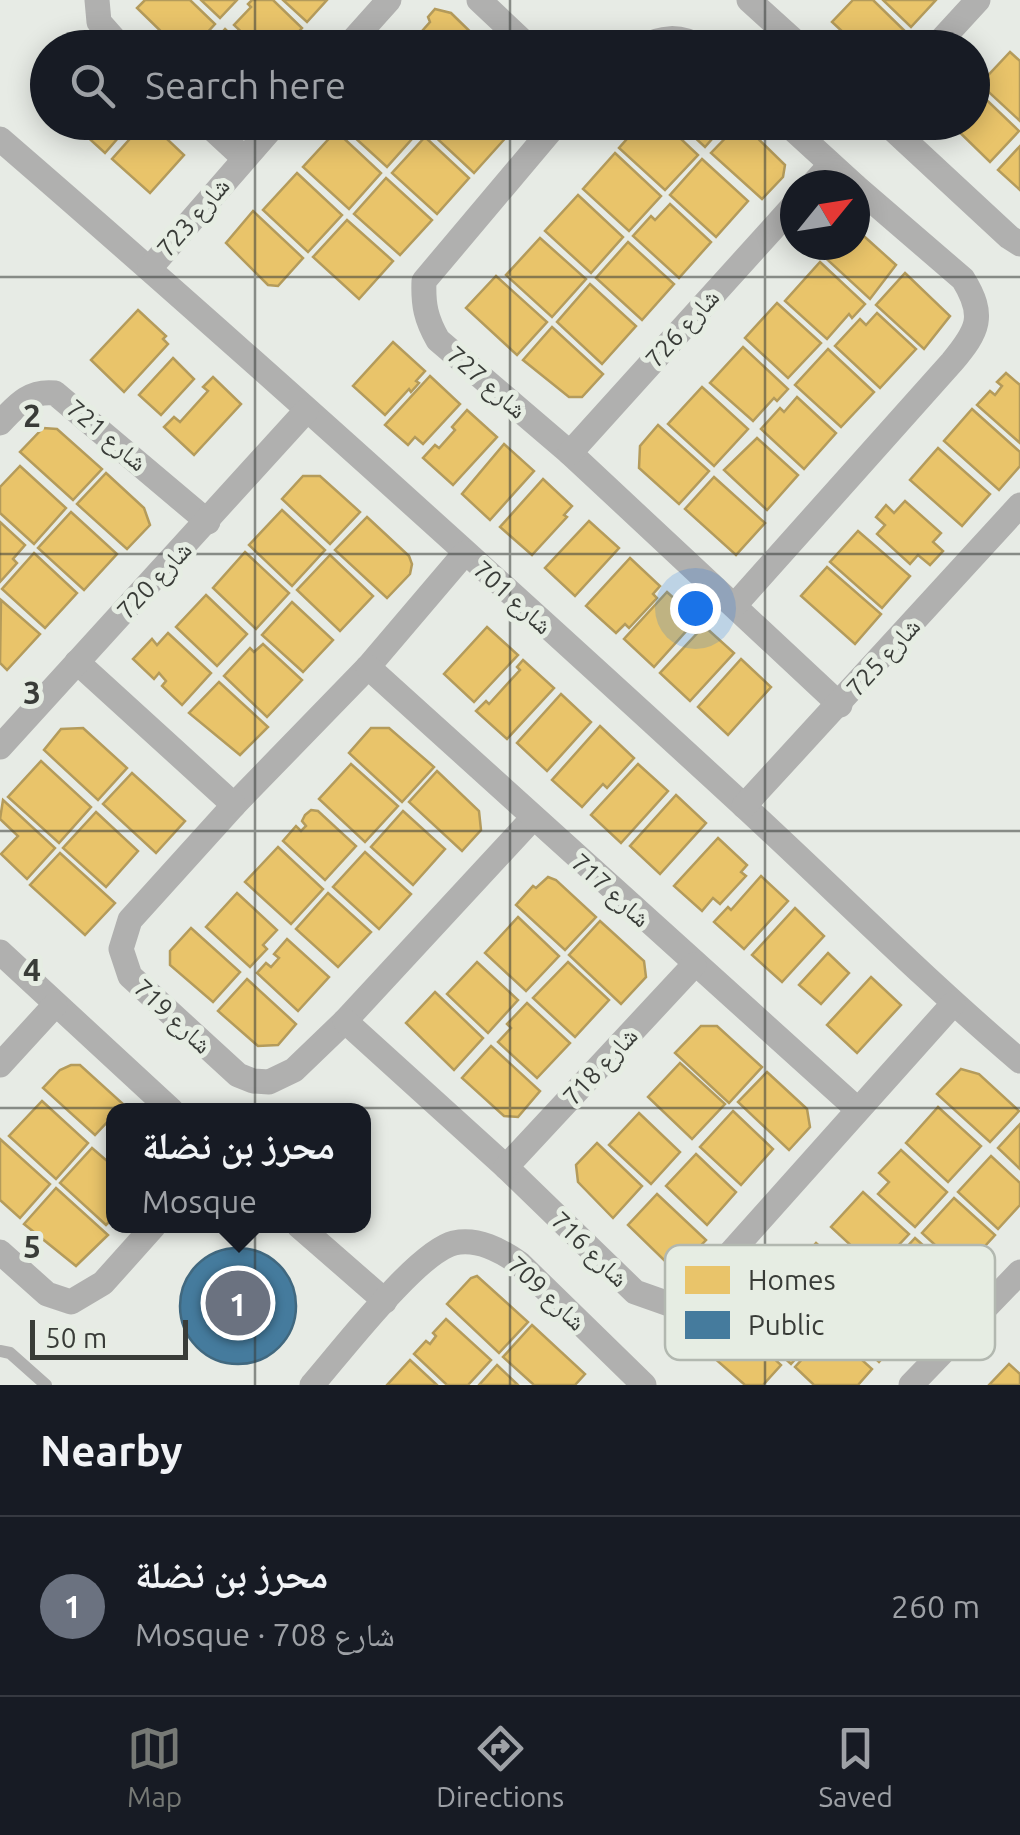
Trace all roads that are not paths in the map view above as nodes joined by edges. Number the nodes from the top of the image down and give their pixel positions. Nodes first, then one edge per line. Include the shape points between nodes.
1 (96, 0) edge
2 (390, 0) edge
3 (479, 0) edge
4 (749, 0) edge
5 (978, 0) edge
6 (106, 30) edge
7 (362, 30) edge
8 (511, 30) edge
9 (782, 30) edge
10 (950, 30) edge
11 (0, 139) edge
12 (224, 140) edge
13 (260, 140) edge
14 (543, 140) edge
15 (804, 140) edge
16 (904, 140) edge
17 (244, 158) junction
18 (830, 165) junction
19 (826, 170) edge
20 (836, 170) edge
21 (870, 200) edge
22 (780, 221) edge
23 (1020, 244) edge
24 (150, 268) junction
25 (306, 411) junction
26 (0, 422) edge
27 (570, 453) junction
28 (1020, 505) edge
29 (208, 522) junction
30 (465, 554) junction
31 (736, 606) junction
32 (77, 662) junction
33 (368, 666) junction
34 (840, 705) junction
35 (0, 747) edge
36 (234, 805) junction
37 (744, 806) junction
38 (533, 818) junction
39 (0, 952) edge
40 (694, 965) junction
41 (953, 1004) junction
42 (55, 1005) junction
43 (345, 1022) junction
44 (1020, 1061) edge
45 (0, 1066) edge
46 (163, 1103) edge
47 (857, 1110) junction
48 (506, 1167) junction
49 (148, 1233) edge
50 (307, 1233) edge
51 (737, 1245) edge
52 (0, 1252) edge
53 (1020, 1272) edge
54 (995, 1298) edge
55 (384, 1301) junction
56 (665, 1303) edge
57 (0, 1351) edge
58 (935, 1360) edge
59 (627, 1380) edge
60 (46, 1385) edge
61 (312, 1385) edge
62 (911, 1385) edge

1 - 6 street
2 - 7 street
3 - 8 street
4 - 9 street
5 - 10 street
11 - 24 street, شارع 701
12 - 17 street
13 - 17 street, شارع 723
14 - 27 street, شارع 727 via 424,281 423,304 438,340
15 - 18 street
16 - 23 street
17 - 24 street, شارع 723
18 - 19 street
18 - 20 street
21 - 31 street via 963,279 978,321 970,341
22 - 27 street, شارع 726
24 - 25 street, شارع 701
25 - 29 street, شارع 720
25 - 30 street, شارع 701
26 - 29 street, شارع 721 via 25,398 56,393
27 - 31 street, شارع 727
28 - 34 street, شارع 725
29 - 32 street, شارع 720
30 - 33 street, شارع 719
30 - 37 street, شارع 701
31 - 34 street, شارع 727
32 - 35 street, شارع 720
32 - 36 street
33 - 36 street, شارع 719
33 - 38 street, شارع 717
34 - 37 street, شارع 725
36 - 43 street, شارع 719 via 130,920 120,950 130,976 238,1075 253,1081 283,1077
37 - 41 street, شارع 701
38 - 40 street, شارع 717
38 - 43 street, شارع 719
39 - 42 street
40 - 47 street, شارع 717
40 - 48 street, شارع 718
41 - 44 street, شارع 701
41 - 47 street, شارع 716
42 - 45 street
42 - 46 street
43 - 48 street, شارع 716
47 - 51 street, شارع 716
48 - 56 street, شارع 716 via 635,1292
49 - 52 street via 103,1283 71,1302 46,1294
50 - 55 street
53 - 54 street
55 - 59 street, شارع 709 via 438,1249 474,1242 520,1262
55 - 61 street, شارع 709
57 - 60 lane
58 - 62 street

